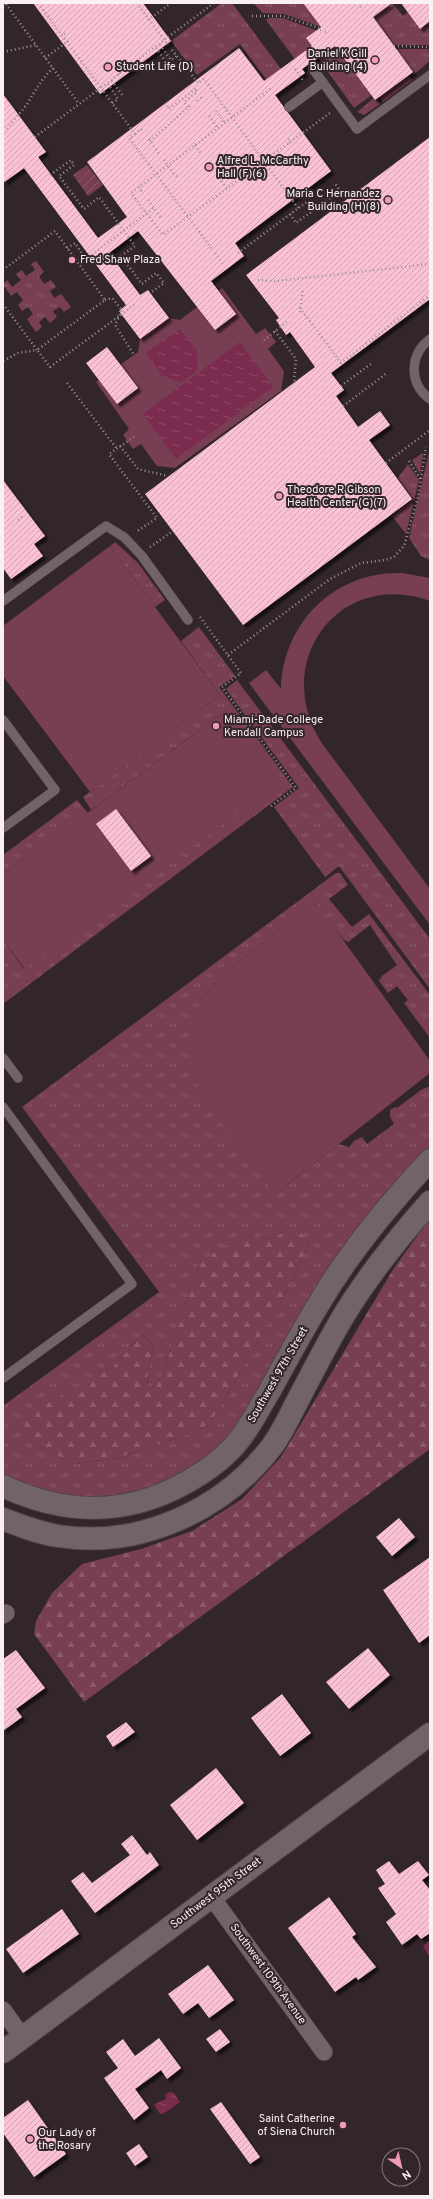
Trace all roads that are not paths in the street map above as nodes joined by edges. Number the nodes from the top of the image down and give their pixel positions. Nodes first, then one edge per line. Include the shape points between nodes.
1 (313, 69) dead end
2 (430, 75) edge
3 (322, 82) junction
4 (289, 106) dead end
5 (430, 340) edge
6 (430, 399) edge
7 (3, 601) edge
8 (188, 620) road end
9 (3, 720) edge
10 (3, 828) edge
11 (3, 1058) edge
12 (18, 1078) dead end
13 (3, 1107) edge
14 (430, 1160) edge
15 (430, 1202) edge
16 (385, 1210) junction
17 (365, 1284) junction
18 (3, 1378) edge
19 (3, 1486) edge
20 (3, 1519) edge
21 (430, 1734) edge
22 (211, 1896) junction
23 (3, 2010) edge
24 (22, 2038) junction
25 (3, 2052) edge
26 (324, 2052) dead end

1 - 3 lane
2 - 3 lane via 357,129
3 - 4 lane
5 - 6 lane via 419,351 414,370 419,388
7 - 8 lane via 106,526 127,539
9 - 10 lane via 55,790
11 - 12 lane
13 - 18 lane via 132,1284
14 - 16 street, Southwest 97th Street
15 - 17 street
16 - 17 street via 383,1230 359,1267
16 - 19 street, Southwest 97th Street via 350,1255 326,1292 249,1426 228,1452 192,1479 152,1499 112,1507 70,1506 33,1498
17 - 20 street via 341,1320 273,1444 232,1487 191,1514 152,1529 110,1536 68,1537 44,1533
21 - 22 street, Southwest 95th Street
22 - 24 street, Southwest 95th Street
22 - 26 street, Southwest 109th Avenue
23 - 24 street
24 - 25 street, Southwest 95th Street

